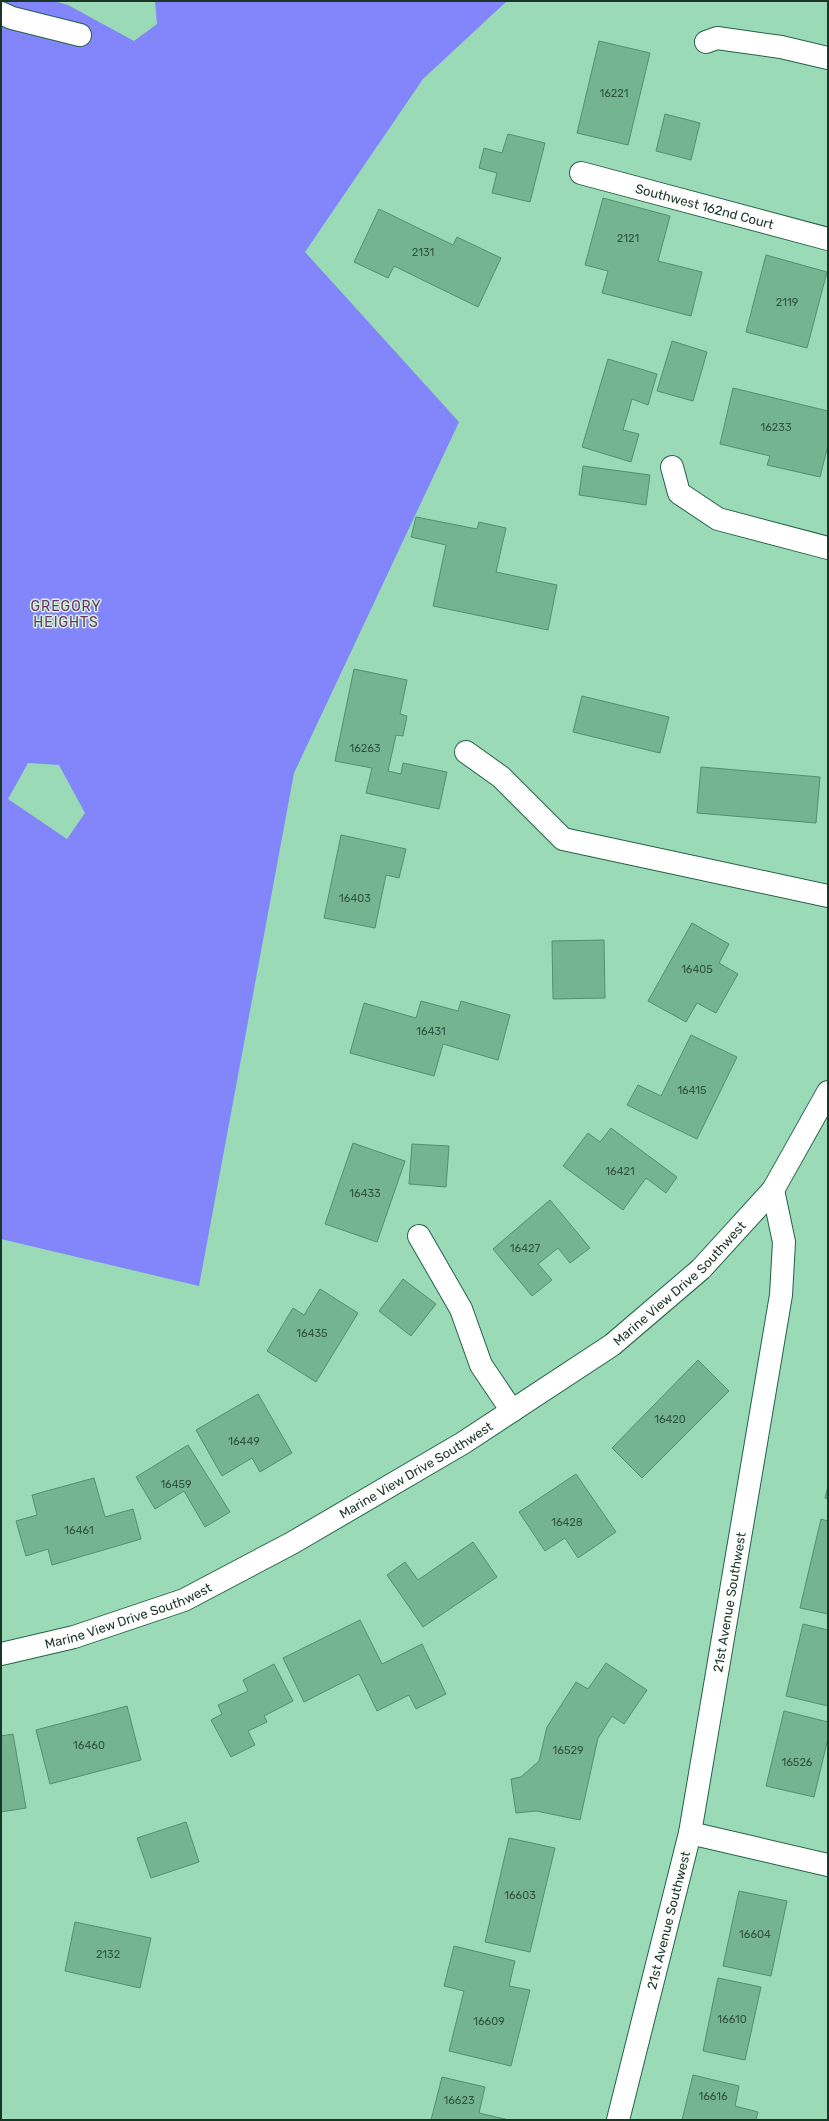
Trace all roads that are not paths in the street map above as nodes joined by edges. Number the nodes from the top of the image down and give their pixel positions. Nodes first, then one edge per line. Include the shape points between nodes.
1 (1, 13) edge
2 (80, 35) dead end
3 (706, 42) dead end
4 (828, 58) edge
5 (581, 173) dead end
6 (828, 239) edge
7 (672, 467) dead end
8 (828, 548) edge
9 (466, 752) dead end
10 (828, 896) edge
11 (828, 1092) edge
12 (773, 1190) junction
13 (419, 1236) dead end
14 (512, 1410) junction
15 (1, 1654) edge
16 (690, 1833) junction
17 (828, 1865) edge
18 (618, 2120) edge

1 - 2 street
3 - 4 street via 717,38 781,47
5 - 6 street, Southwest 162nd Court
7 - 8 street via 679,493 718,520
9 - 10 street via 501,777 563,839
11 - 12 street
12 - 14 street, Marine View Drive Southwest via 701,1269 612,1344
12 - 16 street, 21st Avenue Southwest via 784,1242 781,1295
13 - 14 street via 461,1309 481,1365
14 - 15 street, Marine View Drive Southwest via 463,1443 292,1543 184,1600 74,1637
16 - 17 street
16 - 18 street, 21st Avenue Southwest

